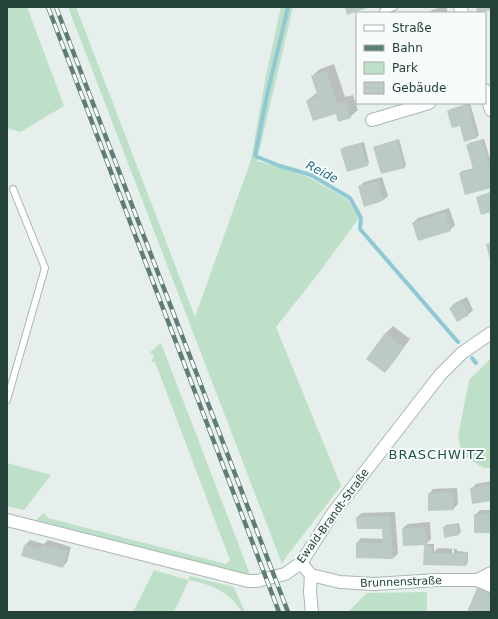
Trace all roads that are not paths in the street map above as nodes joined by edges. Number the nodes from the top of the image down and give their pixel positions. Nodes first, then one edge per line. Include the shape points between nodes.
1 (394, 7) edge
2 (383, 11) dead end
3 (486, 93) edge
4 (426, 104) edge
5 (491, 110) edge
6 (372, 120) dead end
7 (13, 189) dead end
8 (491, 333) edge
9 (7, 400) edge
10 (7, 520) edge
11 (301, 563) junction
12 (491, 573) edge
13 (311, 575) junction
14 (477, 580) junction
15 (491, 586) edge
16 (312, 612) edge

1 - 2 lane
3 - 5 street
4 - 6 street
7 - 9 lane via 45,268
8 - 11 street, Ewald-Brandt-Straße via 462,352 440,375 333,513
10 - 11 street, Ewald-Brandt-Straße via 248,582 285,574
11 - 13 street
12 - 14 street
13 - 14 street, Brunnenstraße via 340,582 374,584
13 - 16 street
14 - 15 street, Brunnenstraße

